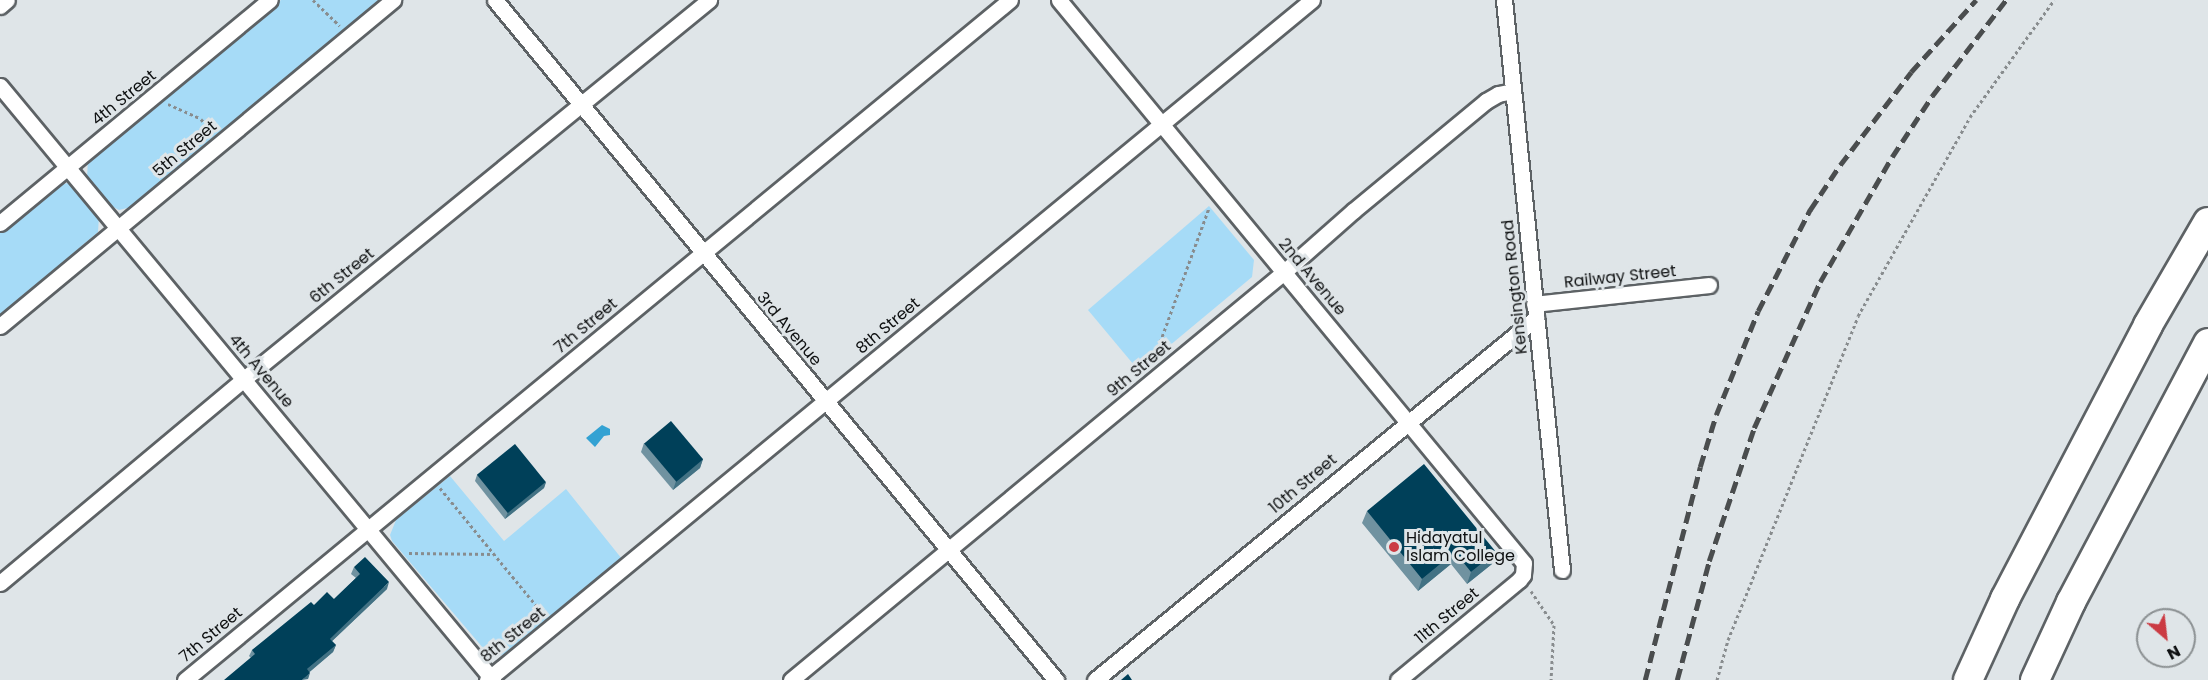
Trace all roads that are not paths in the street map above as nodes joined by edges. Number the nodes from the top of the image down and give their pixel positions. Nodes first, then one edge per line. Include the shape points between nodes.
1 (7, 0) edge
2 (270, 0) edge
3 (393, 0) edge
4 (495, 0) edge
5 (709, 0) edge
6 (1010, 0) edge
7 (1059, 0) edge
8 (1312, 0) edge
9 (1504, 0) edge
10 (0, 6) edge
11 (0, 86) edge
12 (1513, 91) junction
13 (581, 106) junction
14 (1162, 122) junction
15 (69, 166) junction
16 (2208, 222) edge
17 (0, 223) edge
18 (119, 228) junction
19 (703, 253) junction
20 (1284, 272) junction
21 (1709, 285) dead end
22 (1535, 311) junction
23 (0, 326) edge
24 (2208, 343) edge
25 (244, 379) junction
26 (825, 400) junction
27 (1409, 420) junction
28 (369, 528) junction
29 (949, 550) junction
30 (1562, 570) dead end
31 (0, 583) edge
32 (1523, 584) joint
33 (491, 679) edge
34 (185, 680) edge
35 (791, 680) edge
36 (1056, 680) edge
37 (1095, 680) edge
38 (1398, 680) edge
39 (1968, 680) edge
40 (2035, 680) edge

1 - 10 street
2 - 15 street, 4th Street
3 - 18 street, 5th Street
4 - 13 street, 3rd Avenue
5 - 13 street, 6th Street
6 - 19 street, 7th Street
7 - 14 street, 2nd Avenue
8 - 14 street, 8th Street
9 - 12 street, Kensington Road
11 - 15 street, 4th Avenue
12 - 20 street, 9th Street via 1486,101
12 - 22 street, Kensington Road
13 - 19 street, 3rd Avenue
13 - 25 street, 6th Street
14 - 20 street, 2nd Avenue
14 - 26 street, 8th Street
15 - 17 street, 4th Street
15 - 18 street, 4th Avenue
16 - 39 highway via 2148,325 2005,599
18 - 23 street, 5th Street
18 - 25 street, 4th Avenue
19 - 26 street, 3rd Avenue
19 - 28 street, 7th Street
20 - 27 street, 2nd Avenue
20 - 29 street, 9th Street
21 - 22 street, Railway Street
22 - 27 street, 10th Street
22 - 30 street, Kensington Road
24 - 40 highway via 2071,602
25 - 28 street, 4th Avenue
25 - 31 street, 6th Street
26 - 29 street, 3rd Avenue
26 - 33 street, 8th Street
27 - 32 street, 2nd Avenue via 1521,557 1525,569
27 - 37 street, 10th Street
28 - 33 street, 4th Avenue
28 - 34 street, 7th Street
29 - 35 street, 9th Street
29 - 36 street, 3rd Avenue
32 - 38 street, 11th Street

